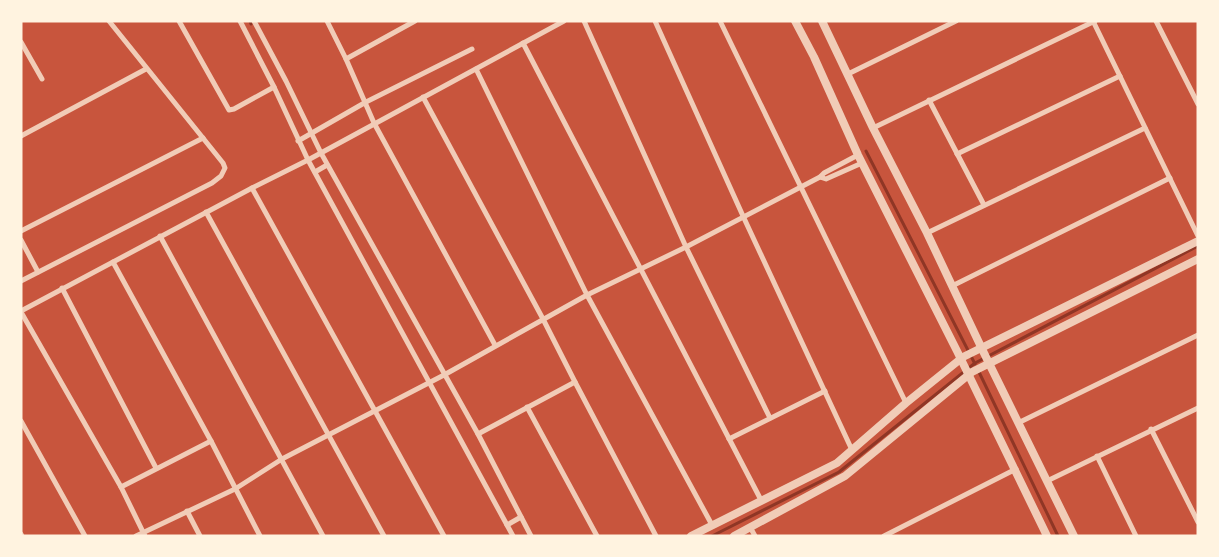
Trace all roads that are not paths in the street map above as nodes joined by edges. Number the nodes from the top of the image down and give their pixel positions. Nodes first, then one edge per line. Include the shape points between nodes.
1 (108, 21) edge
2 (179, 21) edge
3 (240, 21) edge
4 (254, 21) edge
5 (327, 21) edge
6 (415, 21) edge
7 (564, 21) edge
8 (584, 21) edge
9 (656, 21) edge
10 (720, 21) edge
11 (795, 21) edge
12 (956, 21) edge
13 (1094, 21) edge
14 (1156, 21) edge
15 (824, 22) edge
16 (21, 42) edge
17 (523, 43) junction
18 (472, 49) dead end
19 (346, 59) junction
20 (476, 69) junction
21 (146, 70) junction
22 (848, 74) junction
23 (1120, 76) junction
24 (42, 79) dead end
25 (274, 87) junction
26 (423, 97) junction
27 (929, 100) junction
28 (366, 104) junction
29 (1198, 104) edge
30 (373, 121) junction
31 (873, 128) junction
32 (1145, 128) junction
33 (21, 136) edge
34 (312, 136) junction
35 (203, 138) junction
36 (298, 140) junction
37 (320, 152) junction
38 (957, 154) junction
39 (308, 159) junction
40 (860, 159) junction
41 (327, 165) junction
42 (315, 172) junction
43 (820, 177) junction
44 (1170, 178) junction
45 (800, 186) junction
46 (252, 188) junction
47 (984, 205) junction
48 (206, 212) junction
49 (744, 216) junction
50 (21, 230) edge
51 (927, 233) junction
52 (160, 236) junction
53 (1198, 236) edge
54 (21, 240) edge
55 (1198, 241) edge
56 (686, 247) junction
57 (1198, 259) edge
58 (113, 262) junction
59 (639, 268) junction
60 (38, 272) junction
61 (21, 281) edge
62 (952, 286) junction
63 (62, 288) junction
64 (587, 295) junction
65 (21, 312) edge
66 (544, 319) junction
67 (1198, 335) edge
68 (495, 345) junction
69 (980, 350) junction
70 (962, 359) junction
71 (987, 364) junction
72 (444, 374) junction
73 (970, 374) junction
74 (430, 382) junction
75 (575, 382) junction
76 (825, 391) junction
77 (906, 403) junction
78 (527, 407) junction
79 (1198, 408) edge
80 (375, 411) junction
81 (770, 418) junction
82 (21, 420) edge
83 (1018, 423) junction
84 (1151, 429) junction
85 (478, 434) junction
86 (328, 435) junction
87 (729, 439) junction
88 (211, 442) junction
89 (852, 450) junction
90 (1097, 456) junction
91 (282, 459) junction
92 (156, 468) junction
93 (1016, 469) junction
94 (1048, 480) junction
95 (121, 487) junction
96 (235, 489) junction
97 (761, 500) junction
98 (187, 512) junction
99 (521, 517) junction
100 (1198, 522) edge
101 (507, 525) junction
102 (712, 526) junction
103 (750, 527) junction
104 (144, 534) edge
105 (1044, 534) edge
106 (85, 536) edge
107 (136, 536) edge
108 (200, 536) edge
109 (260, 536) edge
110 (323, 536) edge
111 (384, 536) edge
112 (444, 536) edge
113 (513, 536) edge
114 (531, 536) edge
115 (597, 536) edge
116 (656, 536) edge
117 (691, 536) edge
118 (734, 536) edge
119 (755, 536) edge
120 (884, 536) edge
121 (1074, 536) edge
122 (1136, 536) edge

1 - 21 street
2 - 25 street via 229,110
3 - 25 street
4 - 34 street
5 - 19 street
6 - 19 street
7 - 17 street
8 - 56 street
9 - 49 street
10 - 45 street
11 - 40 street
12 - 22 street
13 - 23 street
13 - 27 street
14 - 29 street
15 - 22 street
16 - 24 street
17 - 20 street
17 - 59 street
18 - 28 street
19 - 28 street
20 - 26 street
20 - 64 street
21 - 33 street
21 - 35 street
22 - 31 street
23 - 32 street
23 - 38 street
25 - 36 street
26 - 30 street
26 - 66 street
27 - 31 street
27 - 38 street
28 - 30 street
28 - 34 street
30 - 37 street
30 - 68 street
31 - 51 street
32 - 44 street
32 - 47 street
34 - 36 street
34 - 37 street
35 - 50 street
35 - 60 street via 225,168 212,184
36 - 39 street
37 - 39 street
37 - 41 street
38 - 47 street
39 - 42 street
39 - 46 street
40 - 43 street
40 - 43 street via 826,179
40 - 70 street
41 - 42 street
41 - 72 street
42 - 74 street
43 - 45 street
44 - 53 street
44 - 62 street
45 - 49 street
45 - 77 street
46 - 48 street
46 - 80 street
47 - 51 street
48 - 52 street
48 - 86 street
49 - 56 street
49 - 76 street
51 - 62 street
52 - 58 street
52 - 91 street
54 - 60 street
55 - 69 street
56 - 59 street
56 - 81 street
57 - 71 street
58 - 63 street
58 - 88 street
59 - 64 street
59 - 87 street
60 - 61 street
62 - 69 street
63 - 65 street
63 - 92 street
64 - 66 street
64 - 102 street
65 - 95 street
66 - 68 street
66 - 75 street
67 - 83 street
68 - 72 street
69 - 70 street
69 - 71 street
70 - 73 street
70 - 77 street
71 - 73 street
71 - 83 street
72 - 74 street
72 - 85 street
73 - 93 street
73 - 103 street via 846,476
74 - 80 street
74 - 101 street
75 - 78 street
75 - 116 street
76 - 81 street
76 - 89 street
77 - 89 street
78 - 85 street
78 - 115 street
79 - 84 street
80 - 86 street
80 - 112 street
81 - 87 street
82 - 106 street
83 - 94 street
84 - 90 street
84 - 100 street
85 - 99 street
86 - 91 street
86 - 111 street
87 - 97 street
88 - 92 street
88 - 96 street
89 - 97 street via 837,463
90 - 94 street
90 - 122 street
91 - 96 street
91 - 110 street
92 - 95 street
93 - 105 street
93 - 120 street
94 - 121 street
95 - 104 street
96 - 98 street
96 - 109 street
97 - 102 street
98 - 104 street
98 - 108 street
99 - 101 street
99 - 114 street
101 - 113 street
102 - 117 street
103 - 118 street
103 - 119 street
104 - 107 street

